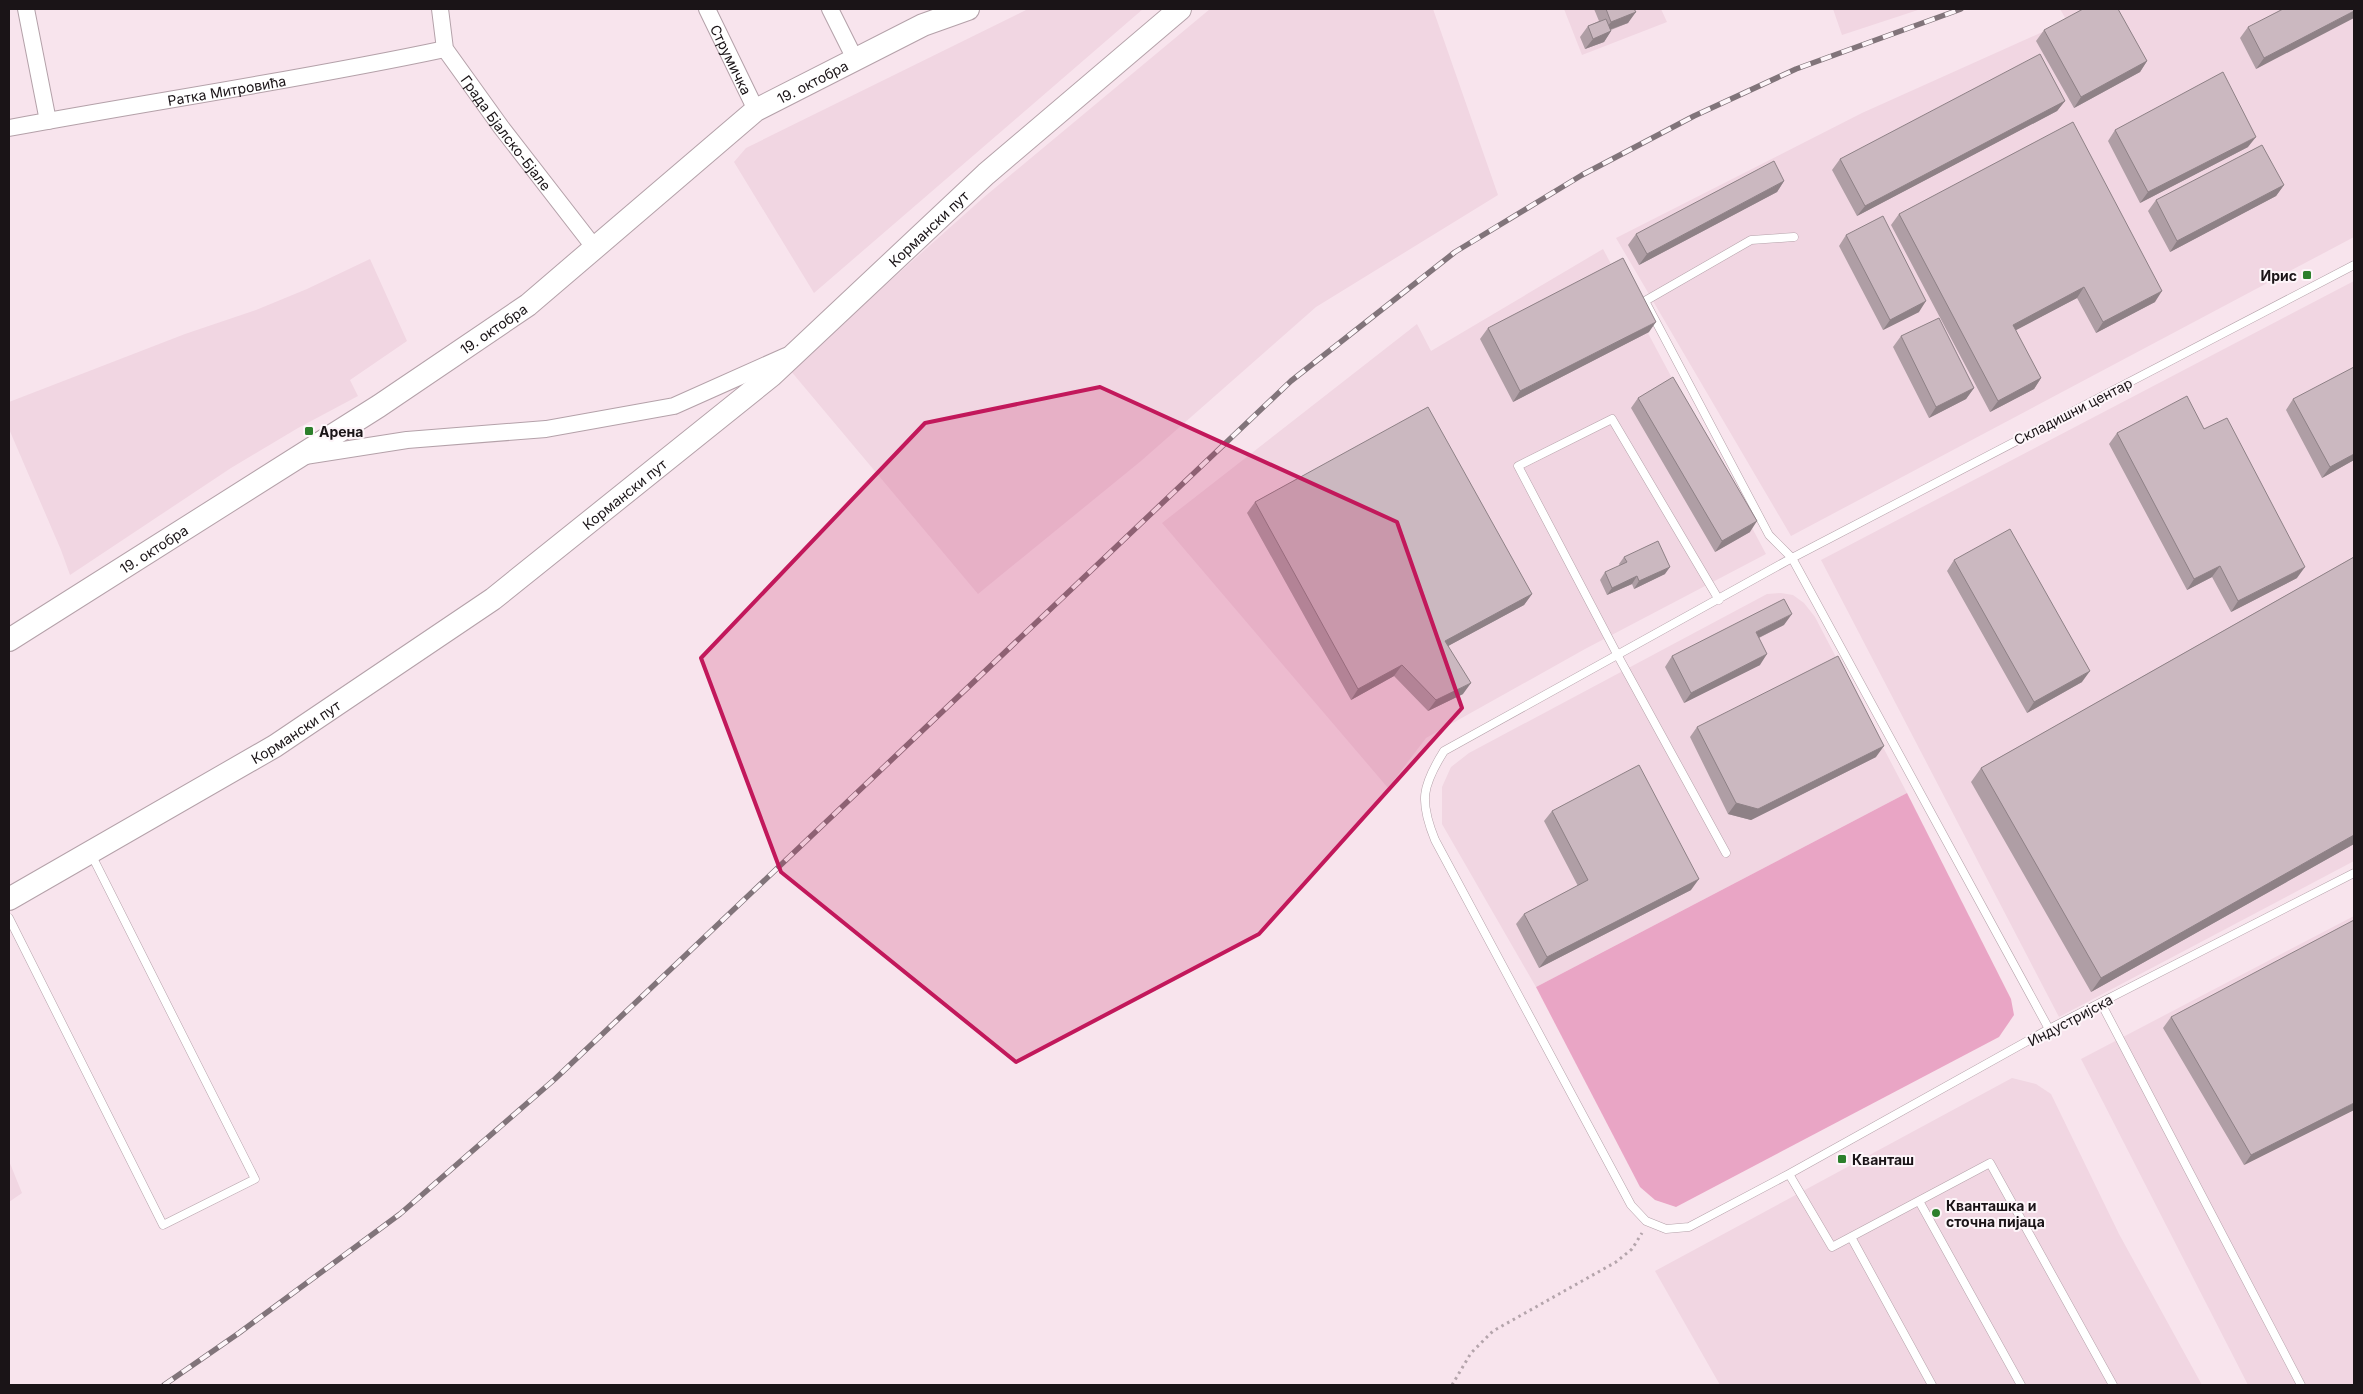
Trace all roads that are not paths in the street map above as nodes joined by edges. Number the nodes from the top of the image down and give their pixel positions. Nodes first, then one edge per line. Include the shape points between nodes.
1 (26, 9) edge
2 (440, 9) edge
3 (707, 9) edge
4 (830, 9) edge
5 (968, 9) edge
6 (1180, 9) edge
7 (445, 49) junction
8 (855, 59) junction
9 (756, 110) junction
10 (48, 121) junction
11 (9, 128) edge
12 (1794, 236) dead end
13 (594, 247) junction
14 (2354, 265) edge
15 (797, 351) junction
16 (301, 457) junction
17 (1792, 558) junction
18 (1720, 600) junction
19 (9, 640) edge
20 (1618, 656) junction
21 (90, 852) junction
22 (1726, 853) dead end
23 (2354, 873) edge
24 (9, 899) edge
25 (9, 918) edge
26 (2102, 1003) junction
27 (2050, 1029) junction
28 (1789, 1174) junction
29 (1919, 1201) junction
30 (1646, 1221) joint
31 (1851, 1237) junction
32 (1932, 1385) edge
33 (2021, 1385) edge
34 (2113, 1385) edge
35 (2301, 1385) edge

1 - 10 street
2 - 7 street, Града Бјалско-Бјале
3 - 9 street, Струмичка
4 - 8 street
5 - 8 street, 19. октобра via 924,25
6 - 15 street, Кормански пут via 986,174
7 - 10 street, Ратка Митровића
7 - 13 street, Града Бјалско-Бјале
8 - 9 street, 19. октобра
9 - 13 street, 19. октобра
10 - 11 street, Ратка Митровића
12 - 17 lane via 1751,240 1645,301 1769,535
13 - 16 street, 19. октобра via 528,305
14 - 17 lane, Складишни центар
15 - 16 street via 674,406 546,429 407,440
15 - 21 street, Кормански пут via 771,376 493,599 275,746
16 - 19 street, 19. октобра
17 - 18 lane, Складишни центар
17 - 27 lane
18 - 20 lane, Складишни центар
18 - 20 lane via 1612,419 1518,466
20 - 22 lane
20 - 30 lane, Складишни центар via 1444,751 1426,782 1424,799 1426,819 1435,840 1631,1205
21 - 24 street, Кормански пут
21 - 25 lane via 255,1179 163,1225
23 - 26 lane, Индустријска
26 - 27 lane, Индустријска
26 - 35 lane
27 - 28 lane, Индустријска
28 - 30 lane, Индустријска via 1689,1227 1666,1229
28 - 31 lane via 1832,1247
29 - 31 lane
29 - 33 lane
29 - 34 lane via 1990,1163
31 - 32 lane

